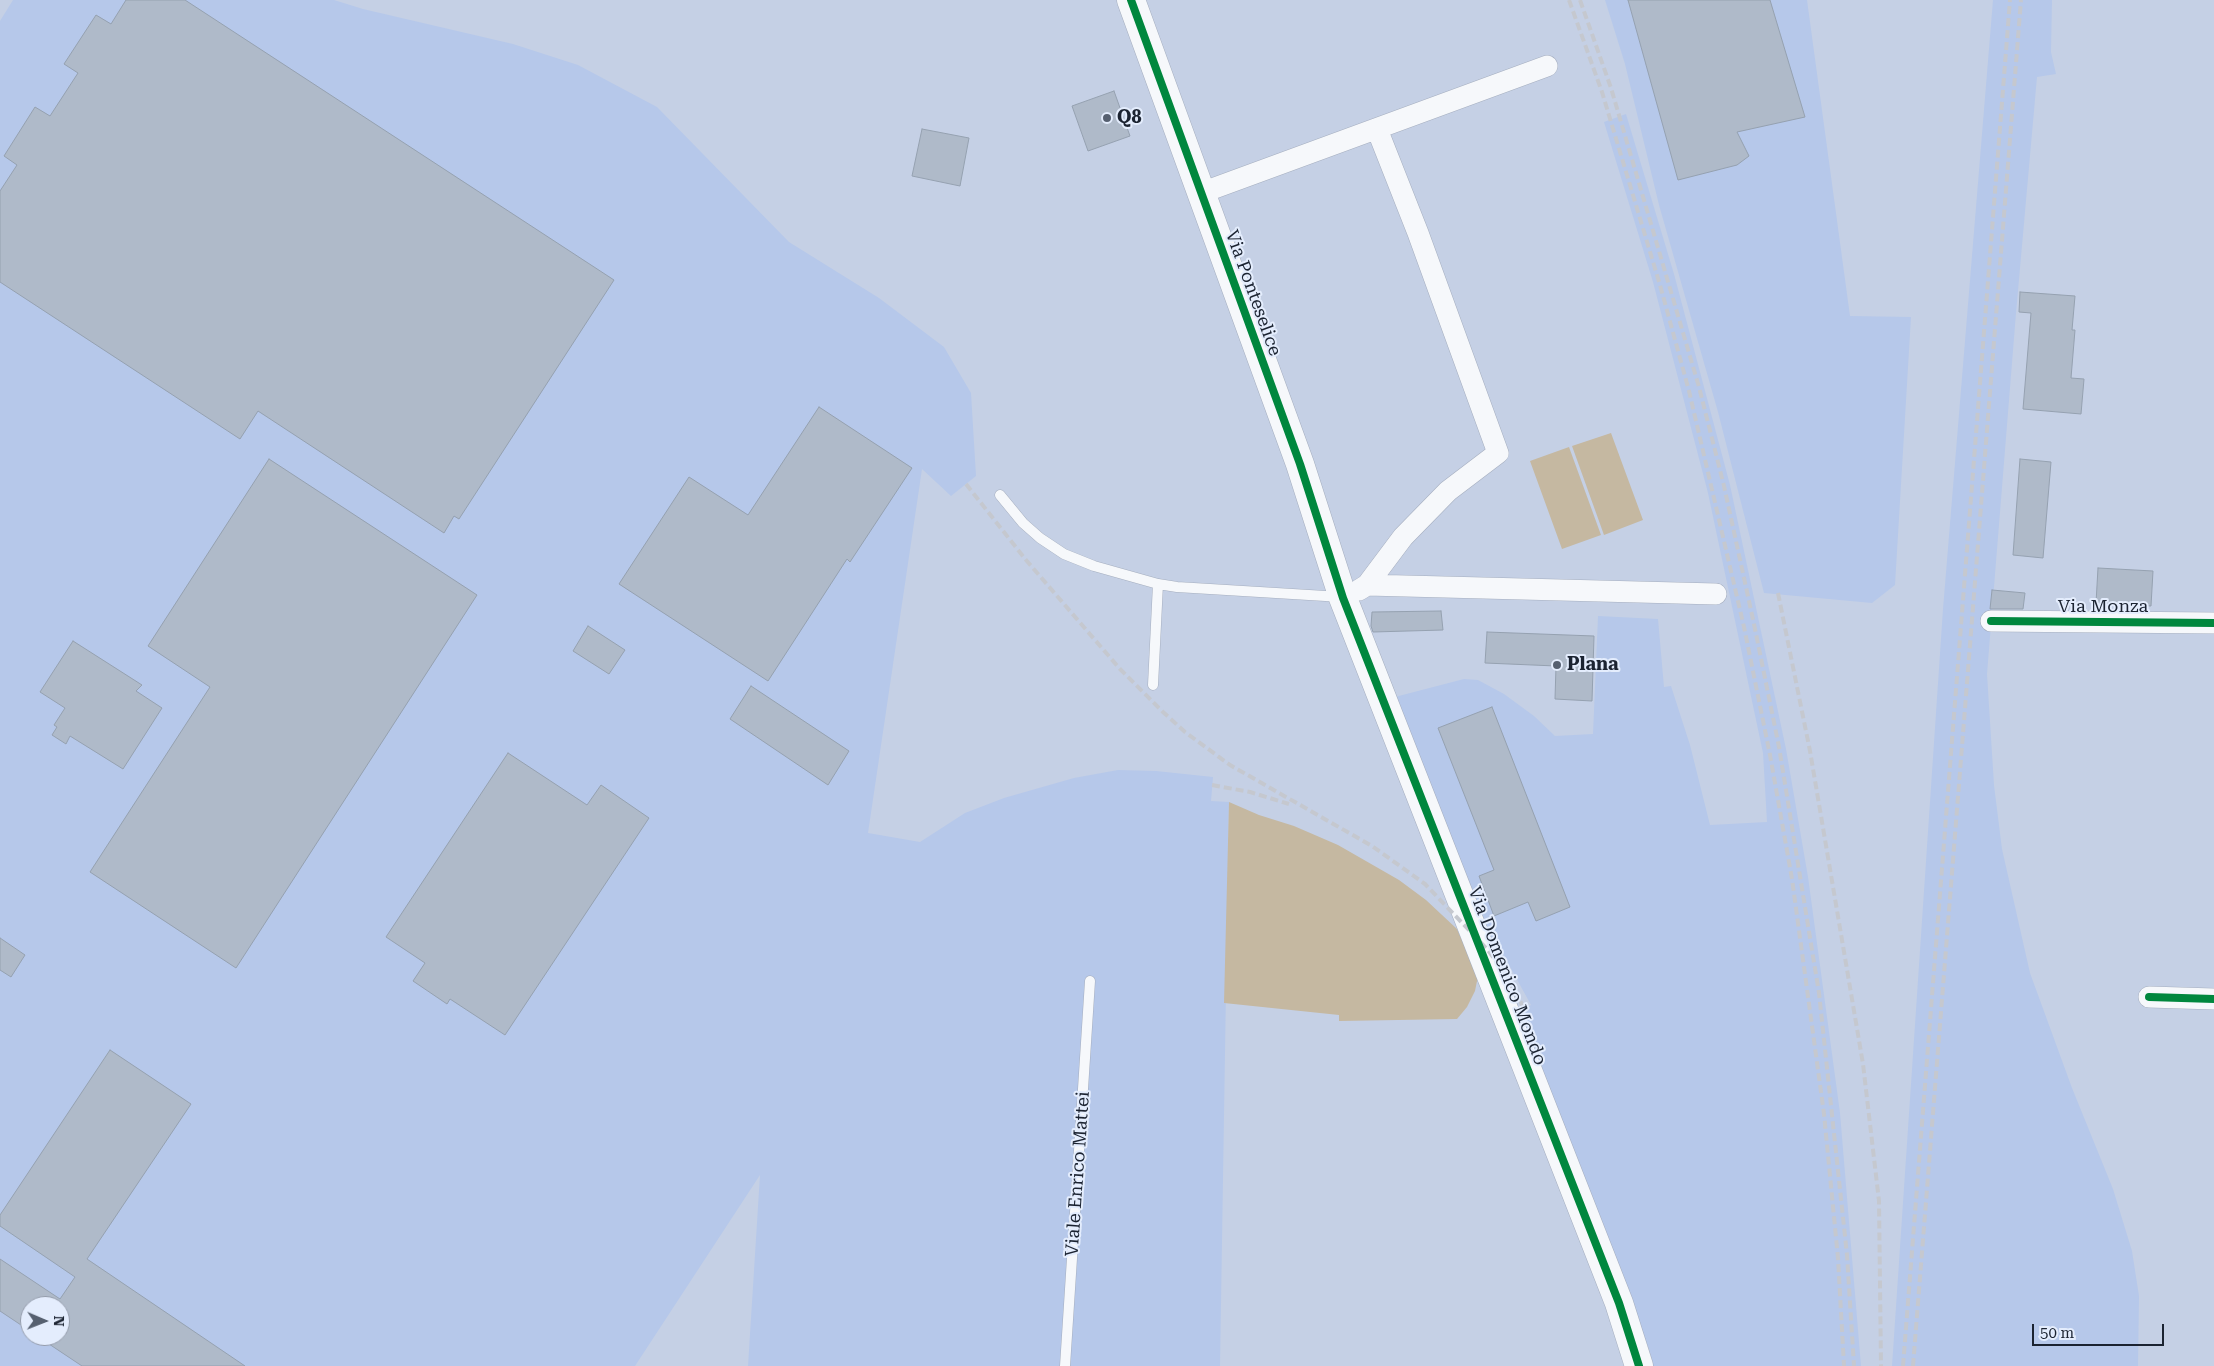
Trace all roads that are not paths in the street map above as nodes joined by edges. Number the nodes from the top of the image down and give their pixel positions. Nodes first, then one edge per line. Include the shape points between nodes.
1 (1131, 0) edge
2 (1547, 66) dead end
3 (1377, 129) junction
4 (1201, 193) junction
5 (1000, 495) dead end
6 (1158, 584) junction
7 (1368, 585) junction
8 (1716, 594) dead end
9 (1343, 598) junction
10 (1991, 621) dead end
11 (2214, 623) edge
12 (1152, 685) dead end
13 (1090, 981) dead end
14 (2149, 997) dead end
15 (2214, 1000) edge
16 (1065, 1366) edge
17 (1639, 1366) edge

1 - 4 street, Via Ponteselice
2 - 3 street
3 - 4 street
3 - 7 street via 1498,452 1448,491 1403,537
4 - 9 street, Via Ponteselice via 1300,464
5 - 6 lane via 1023,523 1064,554
6 - 9 lane
6 - 12 lane
7 - 8 street
7 - 9 street
9 - 17 street, Via Domenico Mondo via 1618,1303
10 - 11 street, Via Monza
13 - 16 lane, Viale Enrico Mattei
14 - 15 street

